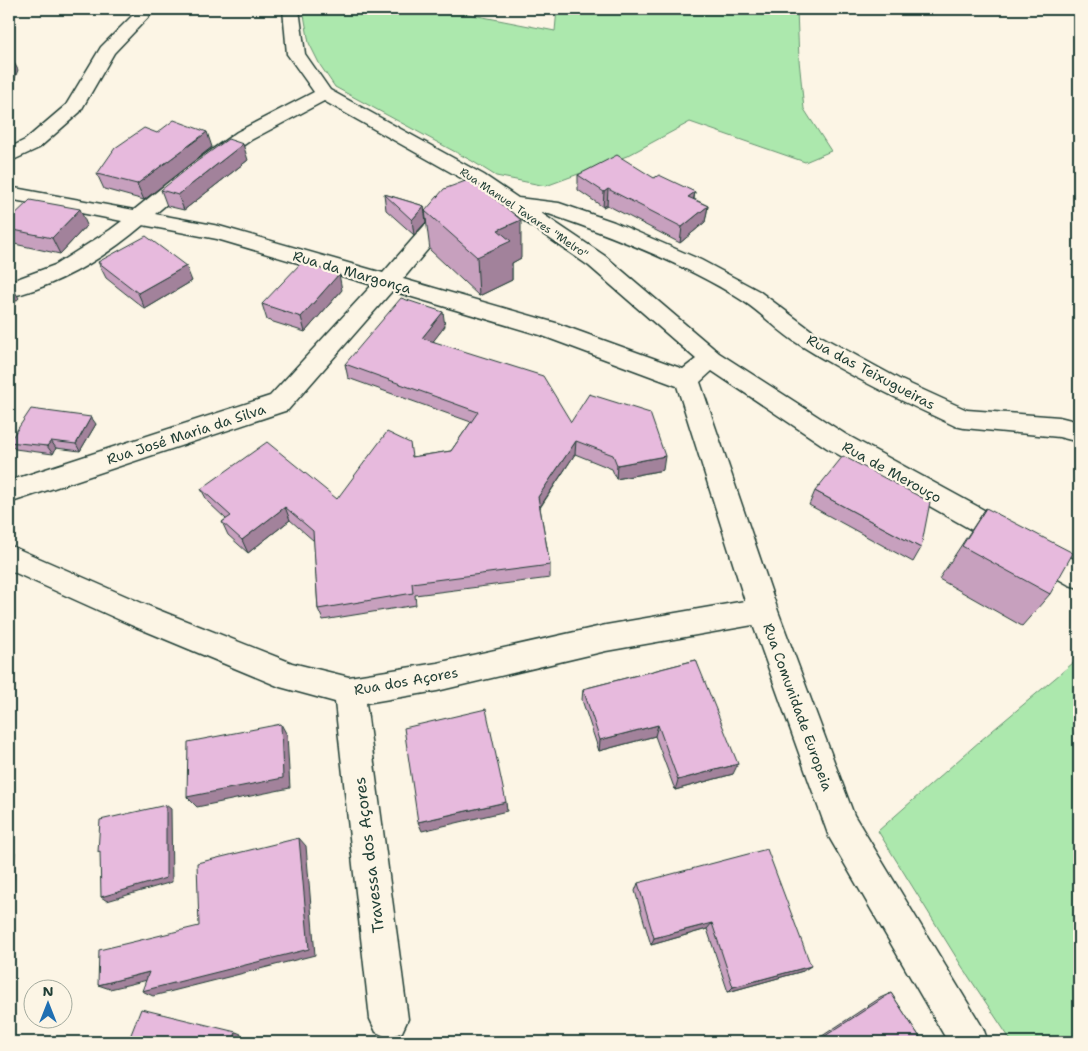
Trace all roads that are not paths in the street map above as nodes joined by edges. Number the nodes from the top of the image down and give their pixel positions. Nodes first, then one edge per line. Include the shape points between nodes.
1 (148, 9) edge
2 (292, 9) edge
3 (324, 94) junction
4 (9, 156) edge
5 (477, 179) junction
6 (9, 193) edge
7 (512, 203) junction
8 (139, 217) junction
9 (388, 282) junction
10 (9, 290) edge
11 (711, 359) junction
12 (687, 380) junction
13 (1079, 432) edge
14 (9, 492) edge
15 (9, 557) edge
16 (1079, 576) edge
17 (764, 611) junction
18 (350, 691) junction
19 (389, 1019) dead end
20 (969, 1042) edge

1 - 4 street via 107,51 73,108 32,144
2 - 3 street, Rua Manuel Tavares "Melro" via 296,54
3 - 5 street, Rua Manuel Tavares "Melro"
3 - 8 street via 244,136 193,172
5 - 7 street, Rua Manuel Tavares "Melro"
5 - 9 street, Rua José Maria da Silva
6 - 8 street, Rua da Margonça
7 - 11 street, Rua Manuel Tavares "Melro" via 597,261
7 - 13 street, Rua das Teixugueiras via 552,208 607,227 693,265 751,296 807,339 890,385 964,419 1059,427
8 - 9 street, Rua da Margonça via 219,233
8 - 10 street via 118,235 63,270
9 - 12 street, Rua da Margonça via 548,329
9 - 14 street, Rua José Maria da Silva via 279,403
11 - 12 street
11 - 16 street, Rua de Merouço via 836,441
12 - 17 street, Rua Comunidade Europeia
15 - 18 street, Rua dos Açores via 141,616 292,677
17 - 18 street, Rua dos Açores via 606,638 437,677
17 - 20 street, Rua Comunidade Europeia via 841,825
18 - 19 street, Travessa dos Açores

